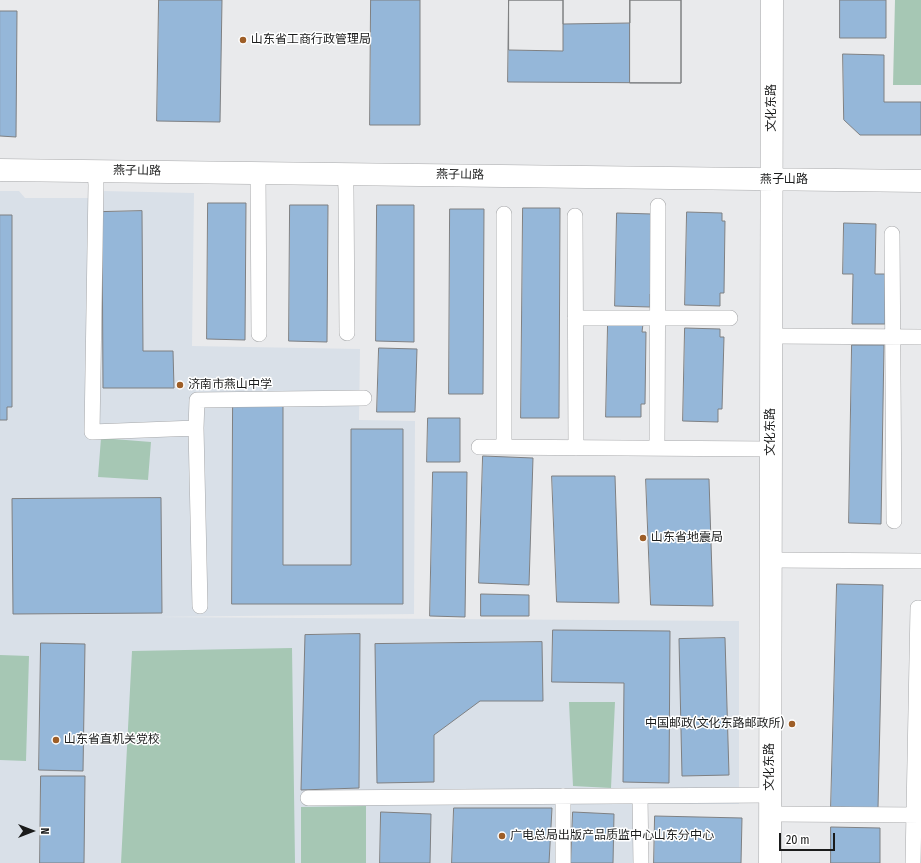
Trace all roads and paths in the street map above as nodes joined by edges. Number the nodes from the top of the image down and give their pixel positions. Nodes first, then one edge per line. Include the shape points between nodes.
1 (772, 0) edge
2 (0, 156) edge
3 (921, 167) edge
4 (0, 170) edge
5 (95, 171) junction
6 (258, 173) junction
7 (772, 173) junction
8 (345, 174) junction
9 (921, 181) edge
10 (658, 206) dead end
11 (504, 214) dead end
12 (575, 216) dead end
13 (892, 234) dead end
14 (575, 318) junction
15 (657, 318) junction
16 (730, 318) dead end
17 (347, 333) dead end
18 (258, 334) dead end
19 (771, 336) junction
20 (893, 337) junction
21 (921, 337) edge
22 (364, 398) dead end
23 (196, 428) junction
24 (479, 447) dead end
25 (504, 447) junction
26 (576, 448) junction
27 (657, 448) junction
28 (771, 449) junction
29 (894, 521) dead end
30 (771, 560) junction
31 (921, 561) edge
32 (200, 606) dead end
33 (918, 608) dead end
34 (563, 796) junction
35 (640, 796) junction
36 (308, 798) dead end
37 (770, 804) junction
38 (917, 815) edge
39 (563, 863) edge
40 (641, 863) edge
41 (770, 863) edge
42 (913, 863) edge

1 - 7 street, 文化东路
2 - 7 street, 燕子山路
3 - 7 street, 燕子山路
4 - 5 street, 燕子山路
5 - 6 street, 燕子山路
5 - 23 street via 92,432
6 - 8 street, 燕子山路
6 - 18 street
7 - 8 street, 燕子山路
7 - 9 street, 燕子山路
7 - 19 street, 文化东路
8 - 17 street
10 - 15 street
11 - 25 street
12 - 14 street
13 - 20 street
14 - 15 street
14 - 26 street
15 - 16 street
15 - 27 street
19 - 20 street
19 - 28 street, 文化东路
20 - 21 street
20 - 29 street
22 - 23 street via 197,400
23 - 32 street
24 - 25 street
25 - 26 street
26 - 27 street
27 - 28 street
28 - 30 street, 文化东路
30 - 31 street
30 - 37 street, 文化东路
33 - 38 street
34 - 35 street
34 - 36 street
34 - 39 street
35 - 37 street
35 - 40 street
37 - 38 street
37 - 41 street, 文化东路
38 - 42 street

